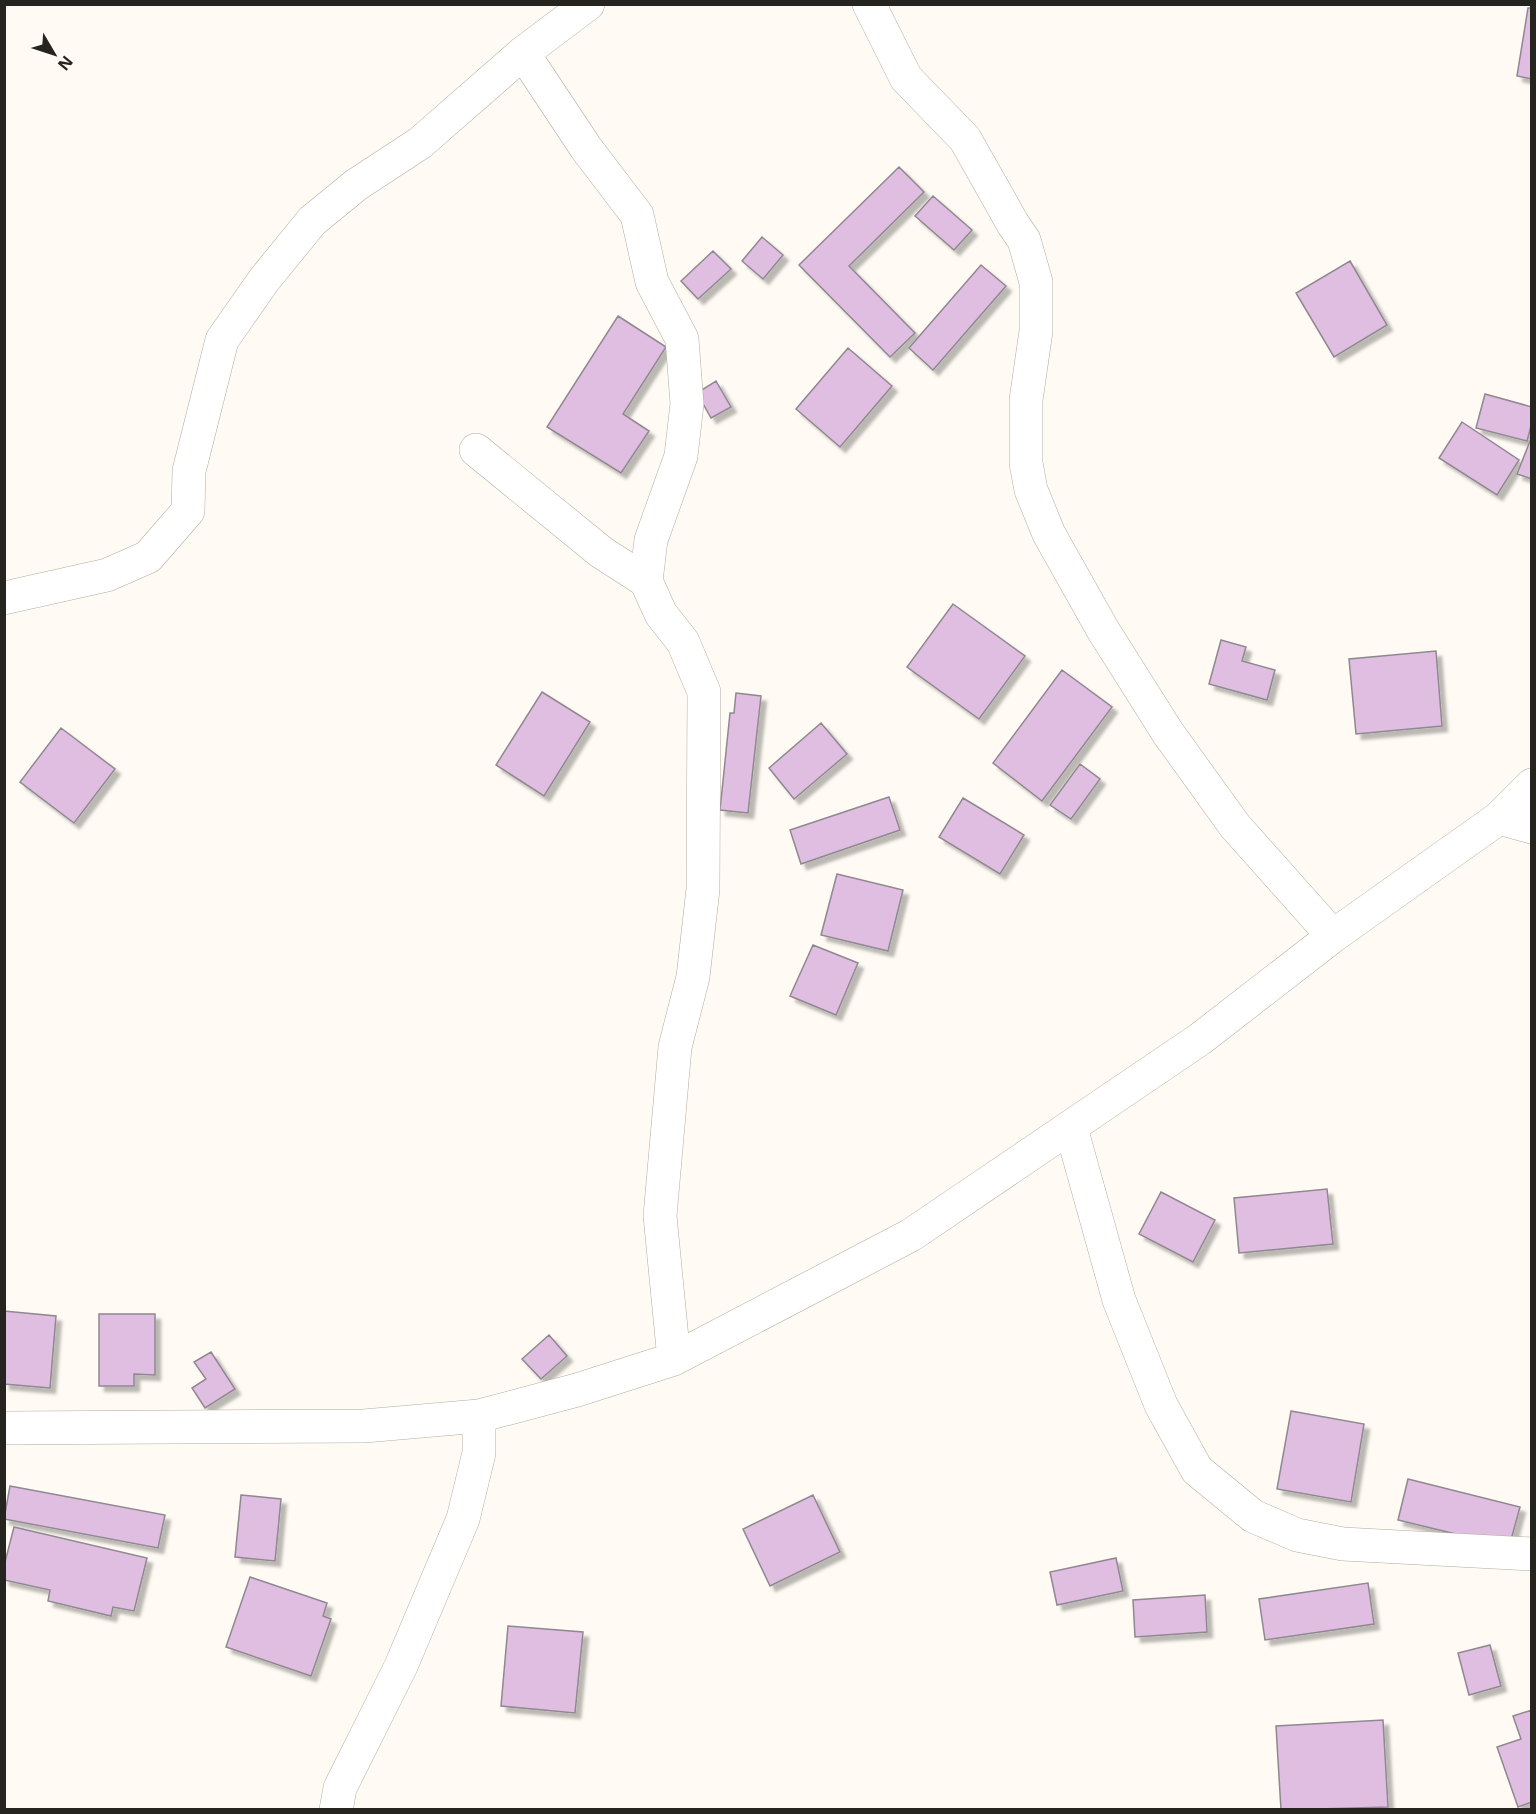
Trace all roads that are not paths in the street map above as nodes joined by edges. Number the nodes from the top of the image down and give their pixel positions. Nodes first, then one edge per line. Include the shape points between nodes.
1 (588, 4) edge
2 (869, 4) edge
3 (523, 53) junction
4 (476, 450) dead end
5 (646, 580) junction
6 (4, 598) edge
7 (1532, 785) edge
8 (1499, 818) junction
9 (1532, 827) edge
10 (1333, 936) junction
11 (1071, 1128) junction
12 (674, 1359) junction
13 (479, 1416) junction
14 (4, 1428) edge
15 (1532, 1554) edge
16 (336, 1809) edge

1 - 3 street
2 - 10 street via 906,78 965,139 1024,240 1036,282 1036,331 1026,400 1026,463 1031,490 1049,534 1168,733 1235,826
3 - 5 street via 585,148 637,215 652,282 682,339 687,404 681,456 651,540
3 - 6 street via 420,143 312,221 264,280 222,340 189,471 188,511 148,557 107,575
4 - 5 street via 601,552
5 - 12 street via 661,614 683,642 704,692 703,889 693,977 675,1047 660,1216
7 - 8 street
8 - 9 street
8 - 10 street
10 - 11 street via 1200,1039
11 - 12 street via 911,1235
11 - 15 street via 1119,1300 1161,1405 1197,1470 1254,1516 1297,1535 1343,1544
12 - 13 street
13 - 14 street via 364,1426
13 - 16 street via 479,1453 463,1519 401,1666 340,1788

